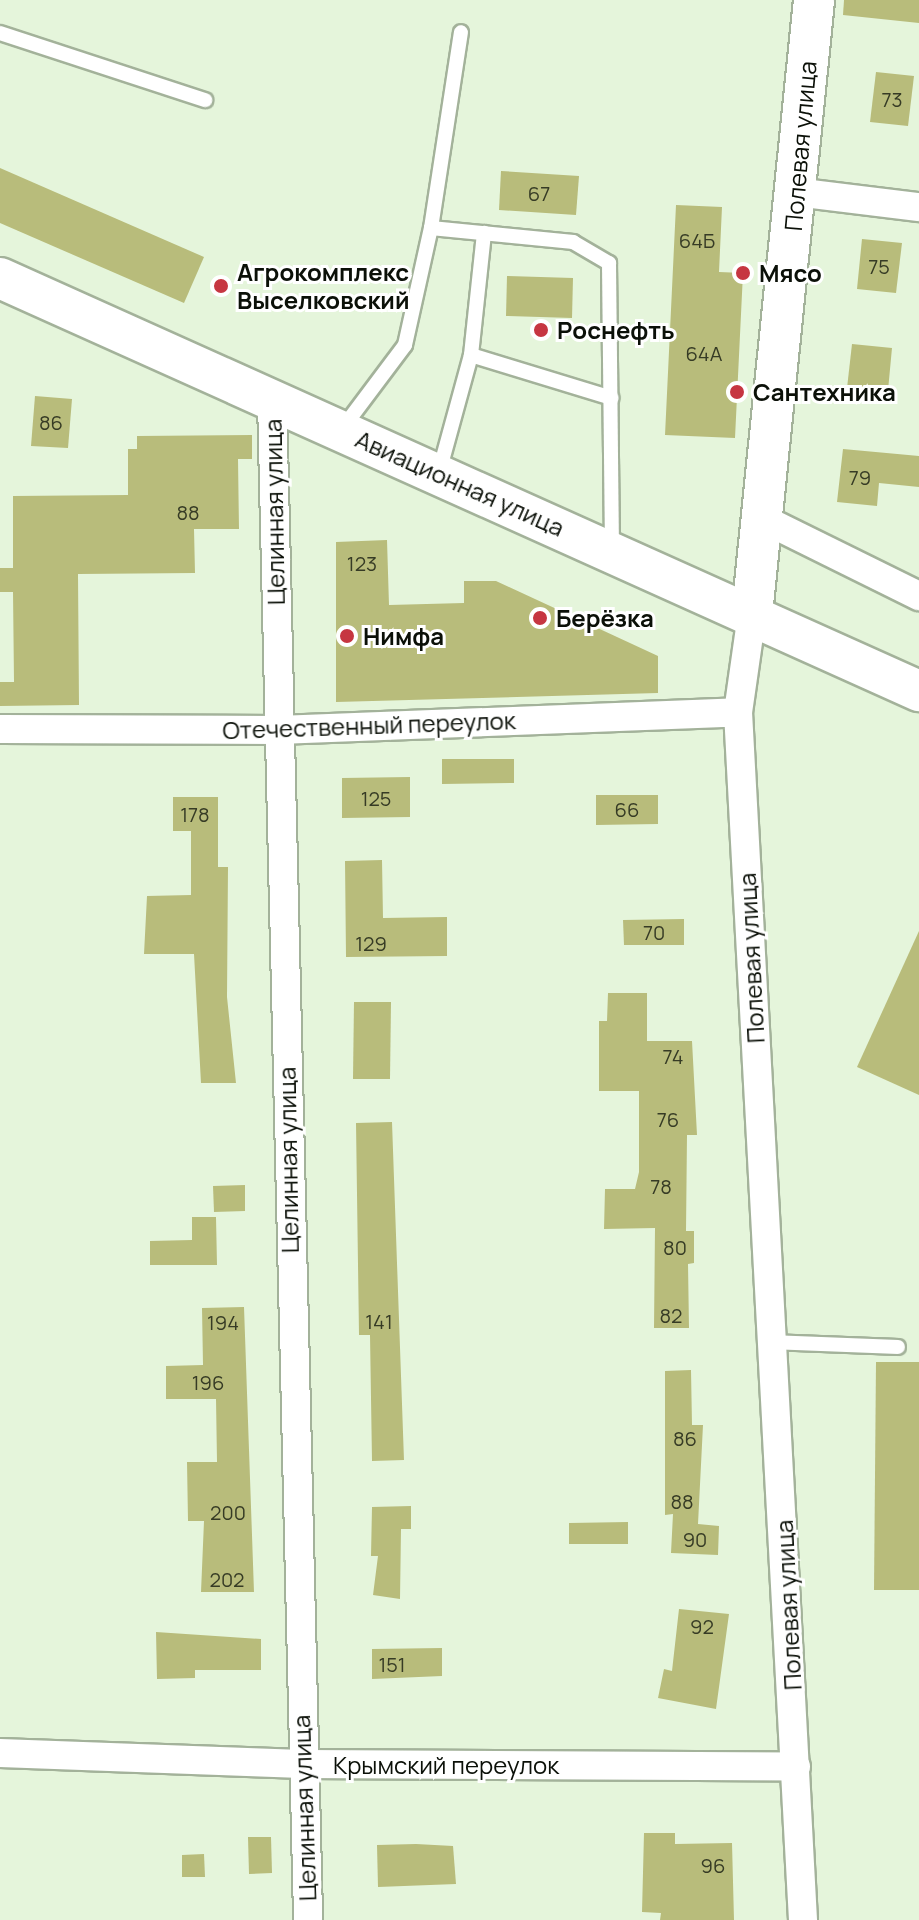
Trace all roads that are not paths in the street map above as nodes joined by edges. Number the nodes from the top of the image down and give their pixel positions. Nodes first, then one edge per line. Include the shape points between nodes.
1 (814, 0) edge
2 (461, 32) dead end
3 (0, 33) edge
4 (205, 100) dead end
5 (796, 192) junction
6 (919, 207) edge
7 (431, 228) junction
8 (484, 233) junction
9 (0, 278) edge
10 (471, 355) junction
11 (612, 398) junction
12 (272, 400) junction
13 (341, 430) junction
14 (438, 474) junction
15 (765, 520) junction
16 (612, 551) junction
17 (919, 596) edge
18 (752, 614) junction
19 (919, 691) edge
20 (738, 712) junction
21 (0, 729) edge
22 (278, 730) junction
23 (770, 1342) junction
24 (898, 1347) dead end
25 (0, 1753) edge
26 (302, 1764) junction
27 (796, 1767) junction
28 (308, 1920) edge
29 (803, 1920) edge

1 - 5 main road, Полевая улица
2 - 7 lane
3 - 4 lane
5 - 6 street
5 - 15 main road, Полевая улица
7 - 8 lane
7 - 13 lane via 405,345
8 - 10 lane
8 - 11 lane via 573,242 609,263
9 - 12 main road, Авиационная улица
10 - 11 lane
10 - 14 lane
11 - 16 lane
12 - 13 main road, Авиационная улица
12 - 22 street, Целинная улица
13 - 14 main road, Авиационная улица
14 - 16 main road, Авиационная улица
15 - 17 street
15 - 18 main road, Полевая улица
16 - 18 main road, Авиационная улица
18 - 19 main road, Авиационная улица
18 - 20 street, Полевая улица
20 - 22 street, Отечественный переулок
20 - 23 street, Полевая улица
21 - 22 street, Отечественный переулок
22 - 26 street, Целинная улица
23 - 24 lane
23 - 27 street, Полевая улица
25 - 26 street, Крымский переулок
26 - 27 street, Крымский переулок
26 - 28 street, Целинная улица
27 - 29 street, Полевая улица

